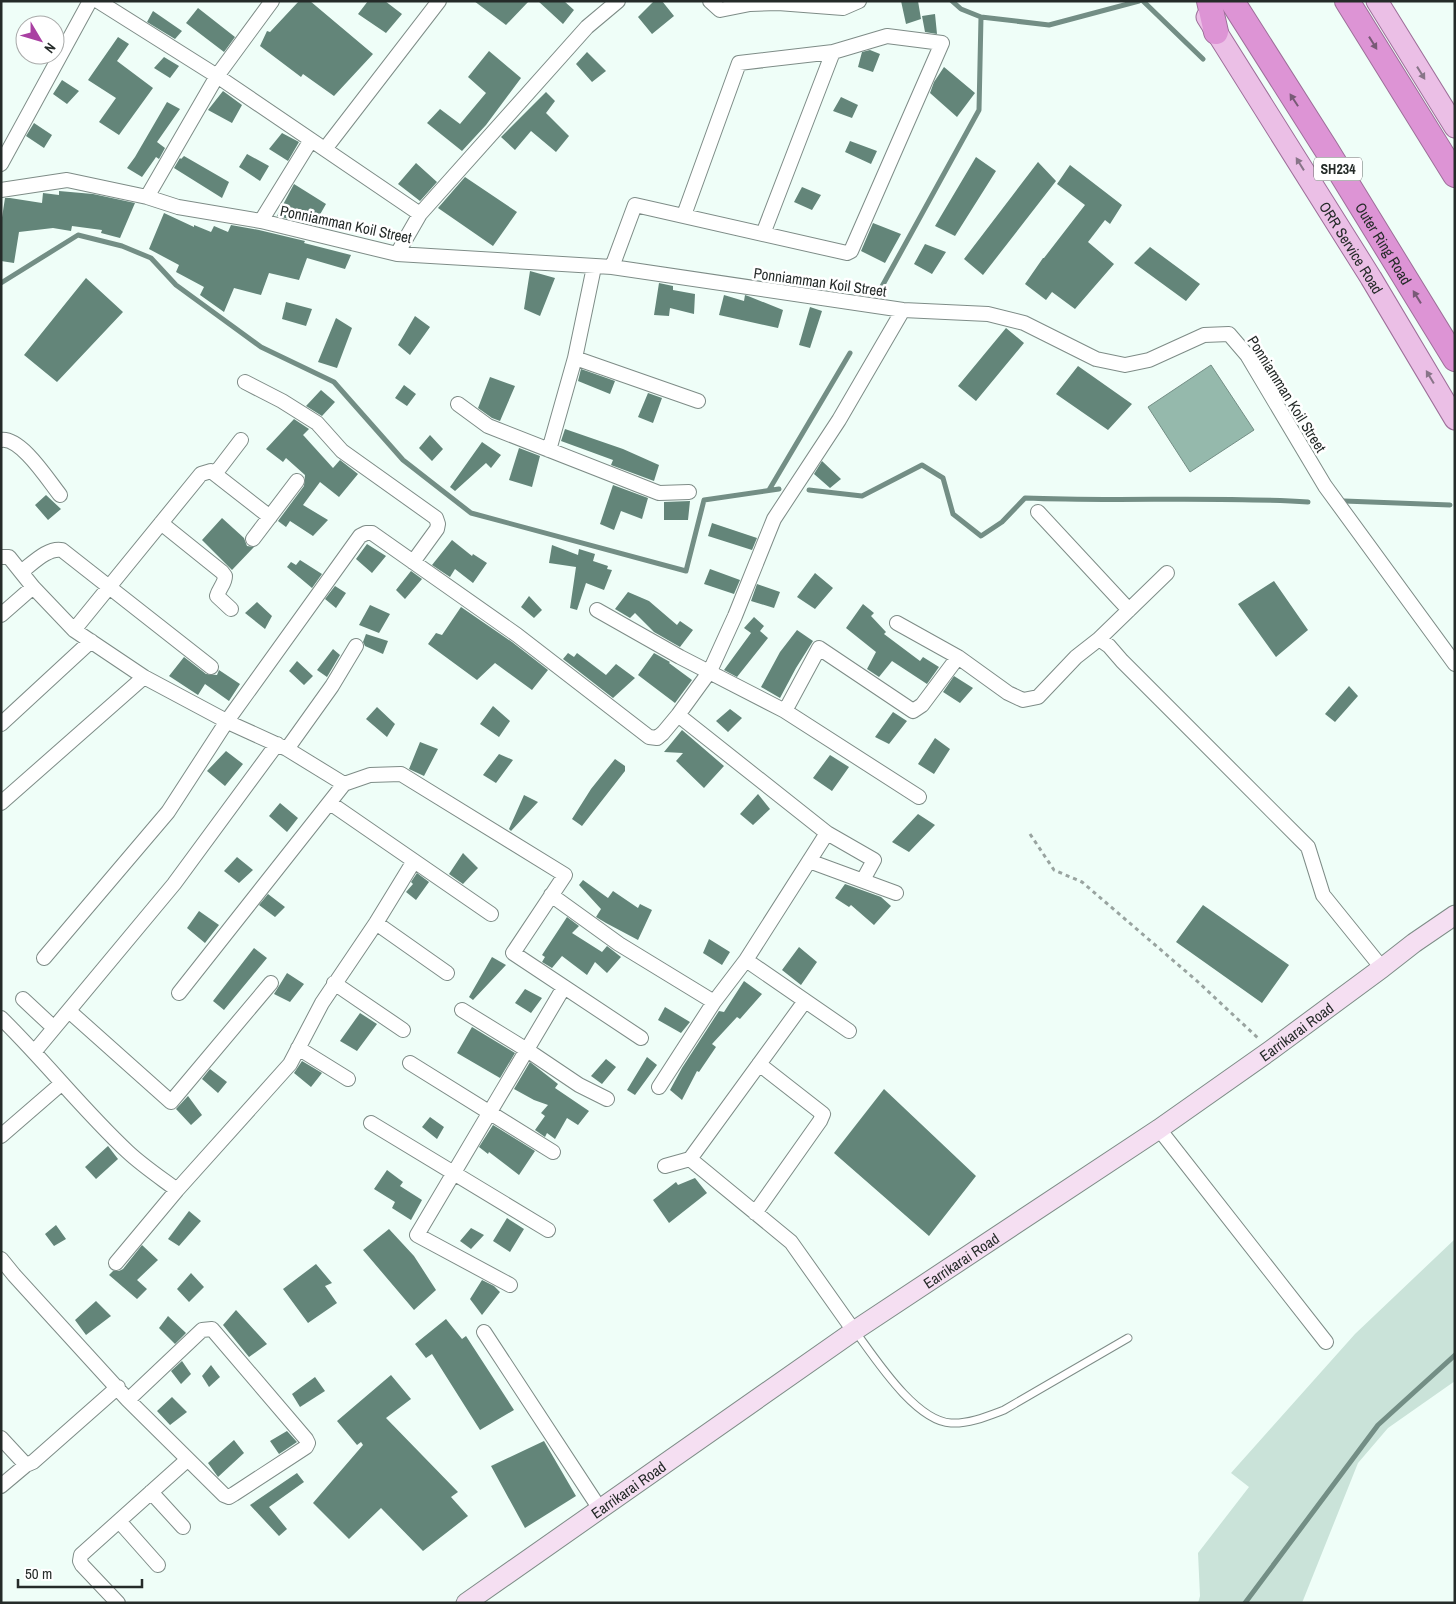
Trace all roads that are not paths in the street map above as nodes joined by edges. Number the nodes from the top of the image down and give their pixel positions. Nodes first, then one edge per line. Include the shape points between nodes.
1 (90, 1) edge
2 (98, 1) edge
3 (272, 1) edge
4 (439, 1) edge
5 (618, 1) edge
6 (710, 1) edge
7 (859, 1) edge
8 (1198, 1) edge
9 (1209, 1) edge
10 (1232, 1) edge
11 (1347, 1) edge
12 (1377, 1) edge
13 (840, 5) edge
14 (1216, 32) junction
15 (833, 52) junction
16 (217, 76) junction
17 (1455, 127) edge
18 (310, 140) junction
19 (325, 149) junction
20 (1, 164) edge
21 (1455, 175) edge
22 (1, 190) edge
23 (147, 196) junction
24 (420, 214) junction
25 (684, 215) junction
26 (261, 221) junction
27 (763, 234) junction
28 (397, 254) junction
29 (594, 267) junction
30 (612, 267) junction
31 (903, 310) junction
32 (575, 358) junction
33 (1455, 359) edge
34 (245, 382) dead end
35 (698, 401) dead end
36 (458, 404) dead end
37 (1455, 419) edge
38 (1, 440) edge
39 (241, 440) dead end
40 (550, 450) junction
41 (215, 474) junction
42 (297, 481) dead end
43 (689, 492) dead end
44 (60, 495) dead end
45 (1038, 512) dead end
46 (270, 517) junction
47 (160, 523) junction
48 (253, 539) dead end
49 (1, 557) edge
50 (413, 562) junction
51 (21, 572) junction
52 (1167, 573) dead end
53 (33, 586) junction
54 (109, 586) junction
55 (231, 608) dead end
56 (598, 610) dead end
57 (1129, 610) junction
58 (1, 615) edge
59 (897, 623) dead end
60 (74, 630) junction
61 (1099, 639) junction
62 (91, 641) junction
63 (356, 646) dead end
64 (958, 657) junction
65 (1455, 664) edge
66 (211, 667) dead end
67 (710, 672) junction
68 (144, 677) junction
69 (786, 711) junction
70 (678, 715) junction
71 (227, 721) junction
72 (1, 724) edge
73 (282, 747) junction
74 (344, 784) junction
75 (919, 797) dead end
76 (330, 803) junction
77 (1, 804) edge
78 (827, 833) junction
79 (414, 861) junction
80 (809, 861) junction
81 (863, 880) junction
82 (896, 893) dead end
83 (551, 895) junction
84 (491, 914) dead end
85 (1455, 915) edge
86 (376, 923) junction
87 (44, 958) dead end
88 (746, 960) junction
89 (1382, 968) junction
90 (447, 973) dead end
91 (271, 983) dead end
92 (334, 983) junction
93 (564, 987) junction
94 (179, 993) dead end
95 (22, 999) dead end
96 (805, 1001) junction
97 (714, 1002) junction
98 (462, 1010) dead end
99 (69, 1011) junction
100 (1, 1018) edge
101 (54, 1028) junction
102 (403, 1030) dead end
103 (849, 1031) dead end
104 (641, 1038) dead end
105 (298, 1048) junction
106 (527, 1050) junction
107 (35, 1051) junction
108 (410, 1063) dead end
109 (759, 1064) junction
110 (348, 1079) dead end
111 (61, 1084) junction
112 (659, 1087) dead end
113 (607, 1100) dead end
114 (489, 1113) junction
115 (371, 1123) dead end
116 (1159, 1129) junction
117 (1, 1136) edge
118 (553, 1152) dead end
119 (690, 1159) junction
120 (665, 1166) dead end
121 (452, 1174) junction
122 (177, 1190) junction
123 (755, 1212) junction
124 (548, 1230) dead end
125 (1, 1259) edge
126 (116, 1263) dead end
127 (510, 1285) dead end
128 (854, 1331) junction
129 (484, 1332) dead end
130 (1128, 1338) dead end
131 (1326, 1342) dead end
132 (118, 1387) junction
133 (128, 1400) junction
134 (1, 1438) edge
135 (187, 1460) junction
136 (26, 1465) junction
137 (1, 1486) edge
138 (151, 1492) junction
139 (600, 1509) junction
140 (119, 1521) junction
141 (184, 1527) dead end
142 (158, 1565) dead end
143 (118, 1603) edge
144 (466, 1603) edge

1 - 20 street
2 - 16 street
3 - 16 street
4 - 19 street
5 - 24 street via 588,27
6 - 13 street via 720,10 750,4
7 - 13 street
8 - 14 main road, ORR Service Road
9 - 14 highway
33 -> 10 highway, Outer Ring Road / SH234
11 -> 21 highway
12 -> 17 main road
37 -> 14 main road, ORR Service Road via 1371,278
15 - 25 street via 740,63
15 - 27 street
15 - 27 street via 887,36 942,43 851,251 847,253
16 - 18 street
16 - 23 street
18 - 19 street
18 - 26 street
19 - 24 street
22 - 23 street, Ponniamman Koil Street via 67,180
23 - 26 street, Ponniamman Koil Street via 178,207
24 - 28 street
25 - 27 street
25 - 30 street via 635,205
26 - 28 street, Ponniamman Koil Street
28 - 29 street, Ponniamman Koil Street
29 - 30 street, Ponniamman Koil Street
29 - 32 street
30 - 31 street, Ponniamman Koil Street
31 - 65 street, Ponniamman Koil Street via 988,314 1024,323 1096,360 1126,365 1150,360 1204,335 1229,334 1247,355 1325,486
31 - 67 street via 839,420 774,519
32 - 35 street
32 - 40 street
34 - 50 street via 317,423 342,451 436,518 437,529
36 - 40 street via 488,426
38 - 44 street via 11,440 25,452
39 - 41 street
40 - 43 street via 659,493
41 - 46 street
41 - 47 street via 211,471 200,474
42 - 46 street
45 - 57 street
46 - 48 street
47 - 54 street
47 - 55 street via 225,576 217,596
49 - 51 street via 9,557
50 - 70 street via 518,635 649,737 657,738
50 - 71 street via 372,533 360,536
51 - 53 street
51 - 54 street via 56,548
52 - 57 street
53 - 58 street
53 - 60 street
54 - 60 street
54 - 66 street
56 - 67 street
57 - 61 street
59 - 64 street
60 - 62 street
61 - 64 street via 1076,657 1038,698 1022,700 1008,693
61 - 89 street via 1110,646 1308,847 1323,895
62 - 68 street
62 - 72 street
63 - 73 street via 332,686
64 - 69 street via 922,705 913,711 818,648
67 - 69 street
67 - 70 street
68 - 71 street
68 - 77 street
69 - 75 street
70 - 78 street
71 - 73 street
71 - 87 street via 168,812
73 - 74 street
73 - 99 street
74 - 76 street
74 - 83 street via 370,775 401,774 564,875
76 - 79 street
76 - 94 street
78 - 80 street
78 - 81 street via 874,860
79 - 84 street
79 - 86 street
80 - 81 street
80 - 88 street
81 - 82 street
83 - 93 street via 513,953
83 - 97 street via 619,944
85 - 89 main road, Earrikarai Road
86 - 90 street
86 - 92 street
88 - 96 street
88 - 97 street
89 - 116 main road, Earrikarai Road
91 - 99 street via 171,1102
92 - 102 street
92 - 105 street
93 - 104 street
93 - 106 street
95 - 101 street
96 - 103 street
96 - 109 street
97 - 112 street
98 - 106 street
99 - 101 street
100 - 107 street
101 - 107 street
105 - 110 street
105 - 122 street via 290,1064
106 - 113 street
106 - 114 street
107 - 111 street
108 - 114 street
109 - 119 street
109 - 123 street via 823,1114
111 - 117 street
111 - 122 street via 129,1153
114 - 118 street
114 - 121 street
115 - 121 street
116 - 128 main road, Earrikarai Road
116 - 131 street
119 - 120 street
119 - 123 street
121 - 124 street
121 - 127 street via 417,1235
122 - 126 street
123 - 128 street via 791,1242
125 - 132 street
128 - 130 lane via 904,1395 934,1418 951,1423 982,1419 1004,1410
128 - 139 main road, Earrikarai Road
129 - 139 street
132 - 133 street
132 - 136 street
133 - 135 street
133 - 135 street via 202,1330 212,1329 308,1443 229,1497 224,1496
134 - 136 street
135 - 138 street
136 - 137 street
138 - 140 street
138 - 141 street
139 - 144 main road, Earrikarai Road
140 - 142 street
140 - 143 street via 81,1555 80,1561

